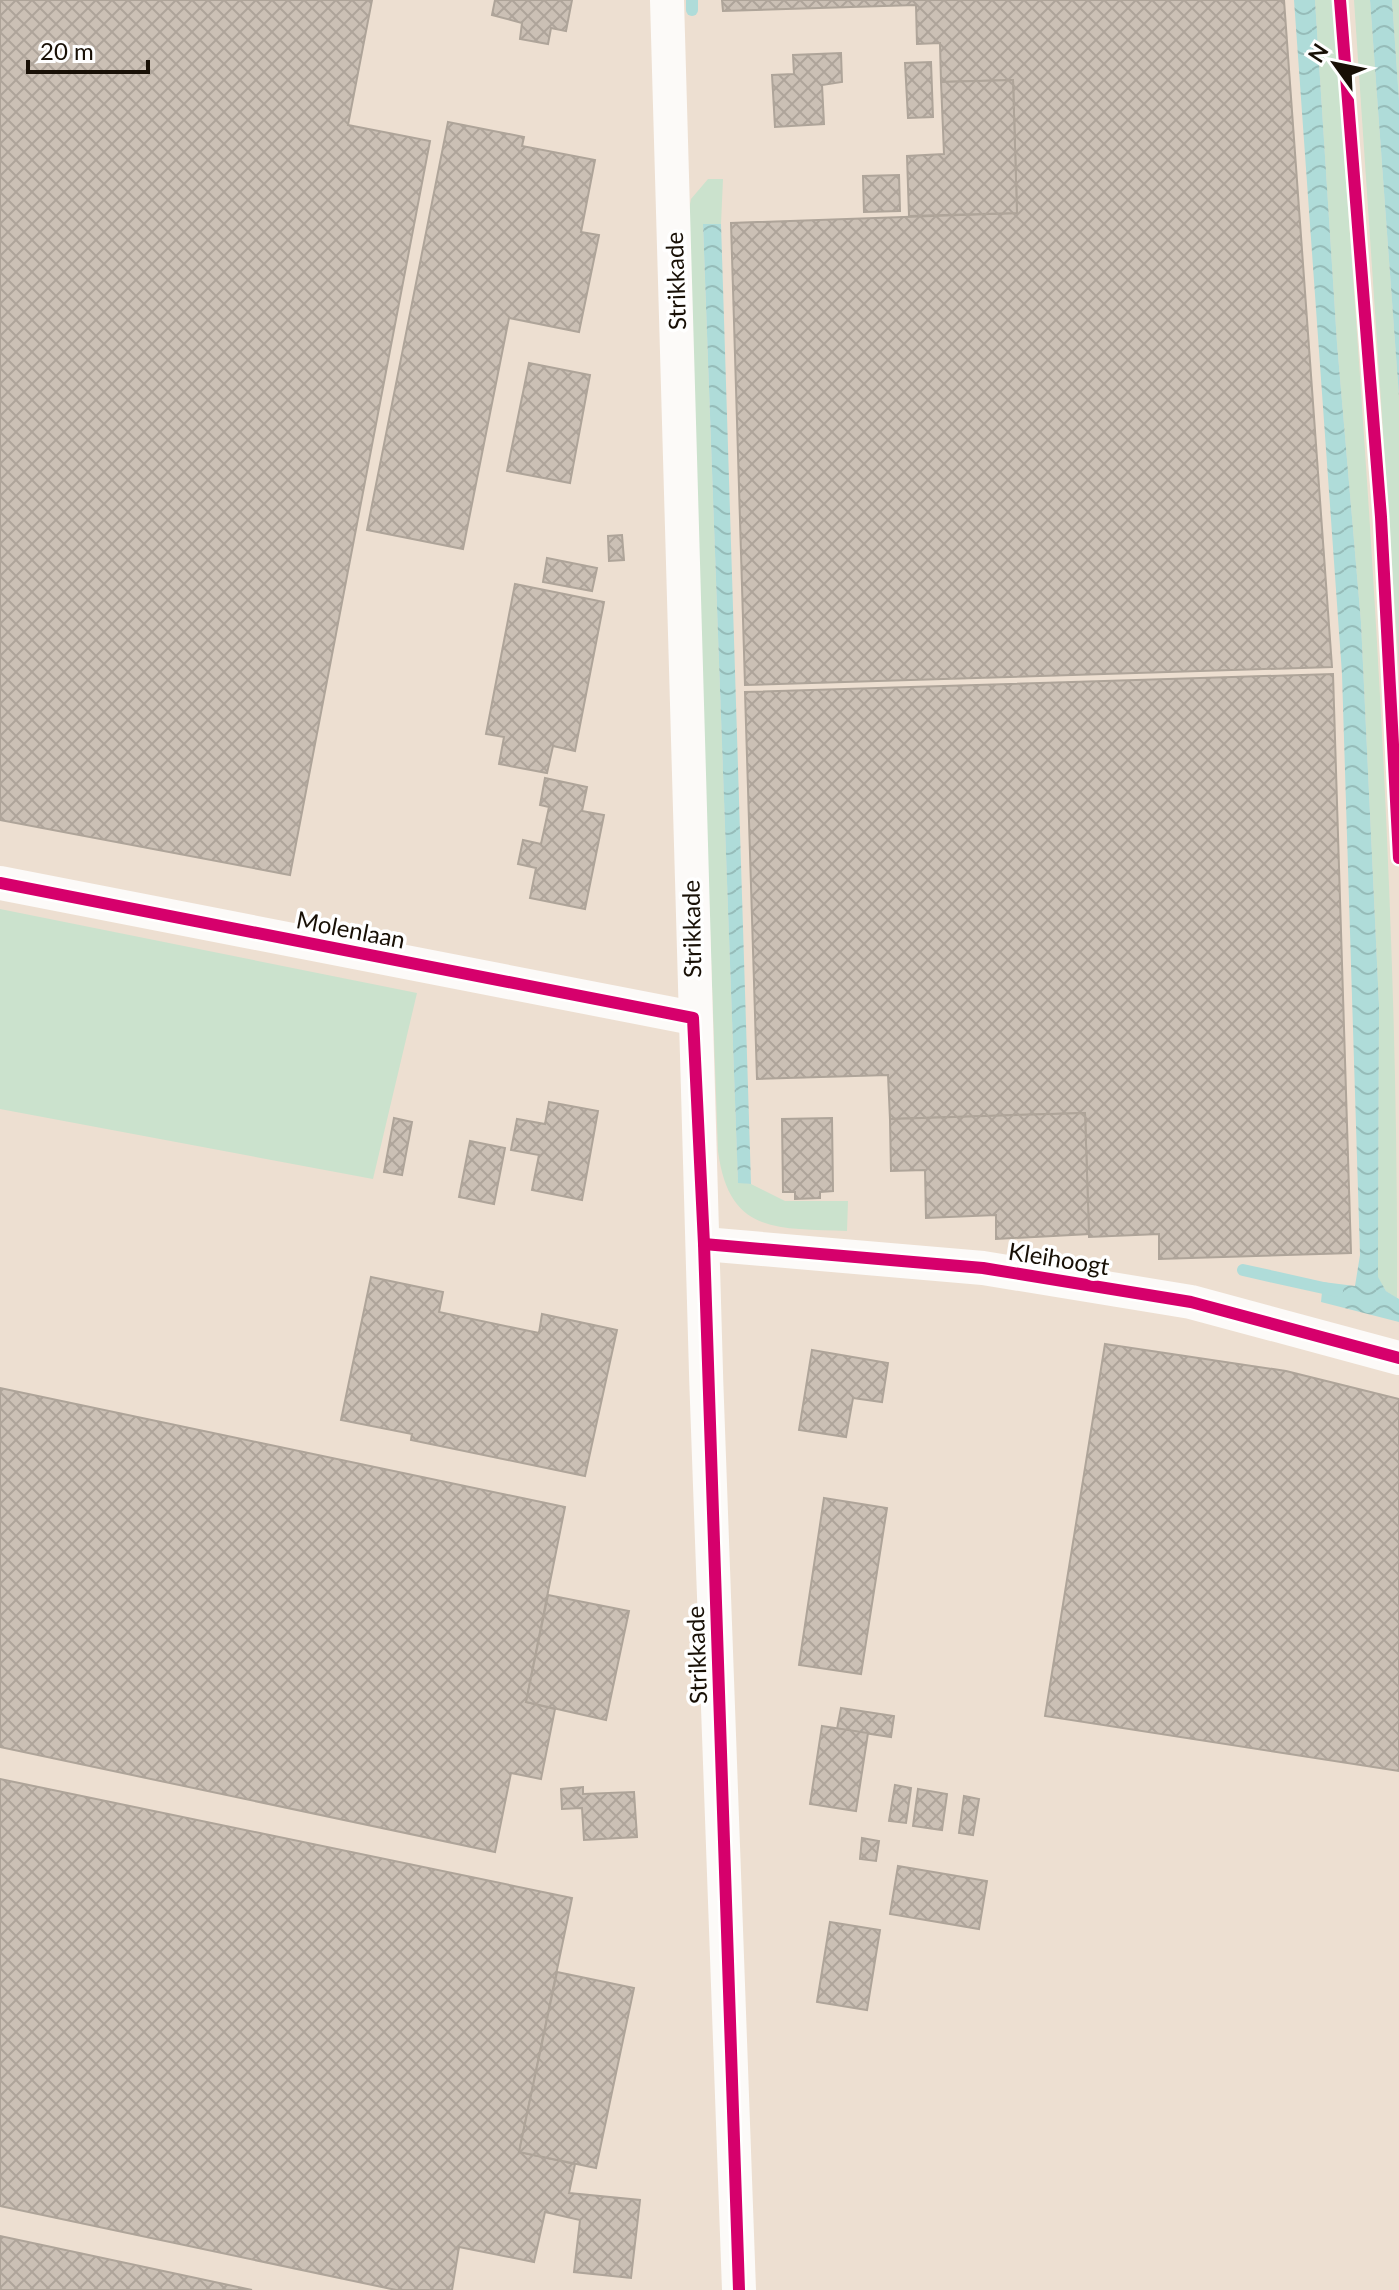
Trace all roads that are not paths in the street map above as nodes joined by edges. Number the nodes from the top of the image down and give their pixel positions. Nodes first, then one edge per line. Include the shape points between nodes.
1 (667, 0) edge
2 (0, 883) edge
3 (693, 1018) junction
4 (704, 1244) junction
5 (1399, 1358) edge
6 (739, 2290) edge

1 - 3 street, Strikkade
2 - 3 street, Molenlaan
3 - 4 street, Strikkade
4 - 5 street, Kleihoogt via 983,1268 1191,1302
4 - 6 street, Strikkade

